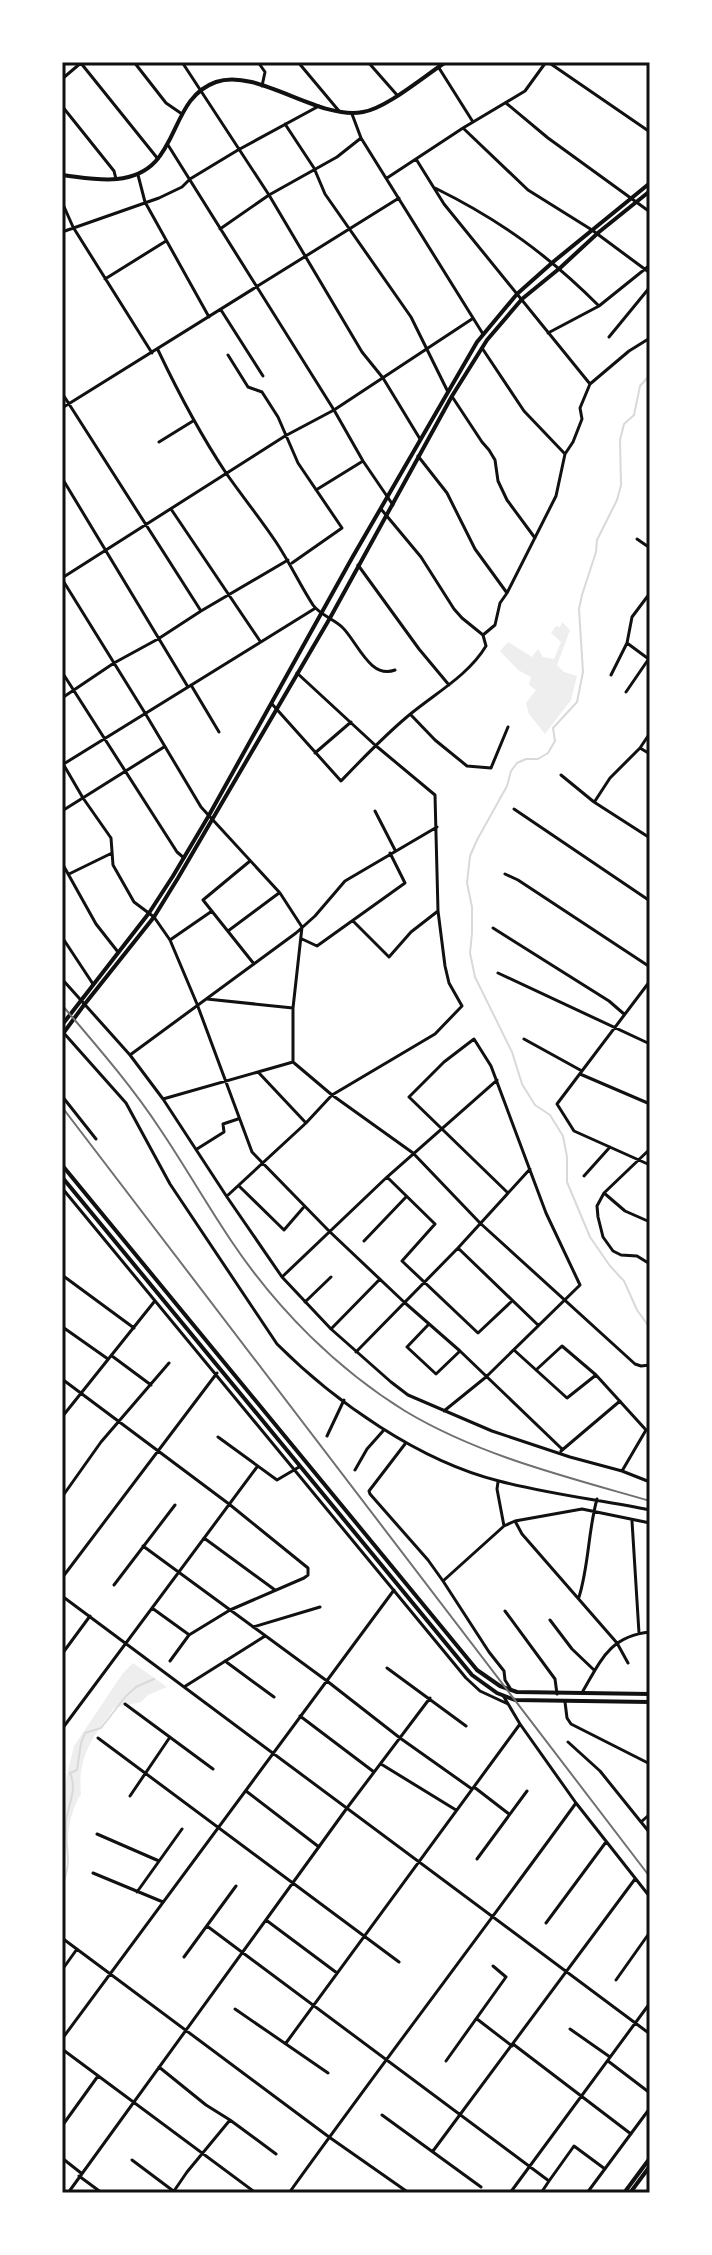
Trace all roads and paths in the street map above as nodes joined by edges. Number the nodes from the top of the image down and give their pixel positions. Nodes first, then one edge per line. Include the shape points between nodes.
1 (81, 62) edge
2 (182, 62) edge
3 (258, 62) edge
4 (298, 62) edge
5 (368, 62) edge
6 (446, 62) edge
7 (547, 62) edge
8 (136, 63) edge
9 (438, 67) junction
10 (62, 79) edge
11 (262, 86) junction
12 (199, 91) junction
13 (397, 95) junction
14 (506, 103) junction
15 (62, 106) edge
16 (319, 106) junction
17 (339, 111) junction
18 (182, 114) junction
19 (352, 114) junction
20 (473, 122) junction
21 (285, 124) junction
22 (463, 128) junction
23 (650, 132) edge
24 (361, 138) junction
25 (168, 145) junction
26 (238, 150) junction
27 (158, 159) junction
28 (416, 159) junction
29 (314, 168) junction
30 (137, 174) junction
31 (62, 175) edge
32 (387, 178) junction
33 (190, 179) junction
34 (116, 180) junction
35 (650, 183) edge
36 (435, 188) junction
37 (650, 191) edge
38 (269, 195) junction
39 (399, 198) junction
40 (634, 201) junction
41 (62, 202) edge
42 (145, 202) junction
43 (650, 212) edge
44 (73, 227) junction
45 (351, 228) junction
46 (220, 229) junction
47 (62, 232) edge
48 (594, 232) junction
49 (167, 240) junction
50 (305, 257) junction
51 (553, 262) junction
52 (650, 265) edge
53 (560, 268) junction
54 (645, 269) junction
55 (650, 273) edge
56 (105, 279) junction
57 (257, 287) junction
58 (650, 287) edge
59 (517, 294) junction
60 (522, 299) junction
61 (599, 306) junction
62 (221, 310) junction
63 (209, 317) junction
64 (472, 319) junction
65 (548, 333) junction
66 (483, 334) junction
67 (609, 337) dead end
68 (650, 338) edge
69 (426, 347) junction
70 (482, 348) junction
71 (158, 350) junction
72 (153, 353) junction
73 (228, 355) dead end
74 (263, 376) dead end
75 (383, 378) junction
76 (590, 384) junction
77 (62, 393) edge
78 (450, 394) junction
79 (69, 404) junction
80 (62, 408) edge
81 (334, 410) junction
82 (194, 420) junction
83 (285, 436) junction
84 (420, 439) junction
85 (159, 442) dead end
86 (565, 454) junction
87 (418, 456) junction
88 (363, 461) junction
89 (227, 474) junction
90 (62, 478) edge
91 (315, 490) junction
92 (387, 498) junction
93 (393, 505) junction
94 (171, 509) junction
95 (381, 509) junction
96 (387, 516) junction
97 (147, 524) junction
98 (535, 538) junction
99 (637, 539) dead end
100 (650, 548) edge
101 (106, 551) junction
102 (289, 562) junction
103 (358, 565) junction
104 (62, 579) edge
105 (507, 593) junction
106 (650, 593) edge
107 (228, 595) junction
108 (315, 608) junction
109 (201, 611) junction
110 (321, 613) junction
111 (330, 618) junction
112 (483, 635) junction
113 (158, 639) junction
114 (260, 641) junction
115 (627, 643) junction
116 (650, 659) edge
117 (114, 663) junction
118 (395, 670) dead end
119 (62, 672) edge
120 (297, 673) junction
121 (611, 675) dead end
122 (449, 685) junction
123 (189, 686) junction
124 (74, 691) junction
125 (626, 692) dead end
126 (62, 698) edge
127 (271, 704) junction
128 (276, 709) junction
129 (145, 713) junction
130 (410, 714) junction
131 (351, 722) junction
132 (508, 727) dead end
133 (219, 732) dead end
134 (650, 733) edge
135 (104, 738) junction
136 (375, 745) junction
137 (165, 746) junction
138 (640, 748) junction
139 (315, 753) junction
140 (650, 754) edge
141 (62, 763) edge
142 (124, 772) junction
143 (561, 775) dead end
144 (83, 798) junction
145 (594, 802) junction
146 (514, 809) dead end
147 (62, 811) edge
148 (375, 811) dead end
149 (210, 819) junction
150 (437, 827) junction
151 (650, 838) edge
152 (395, 850) junction
153 (112, 853) junction
154 (390, 853) junction
155 (184, 858) junction
156 (250, 861) junction
157 (62, 863) edge
158 (505, 874) dead end
159 (69, 875) junction
160 (280, 893) junction
161 (650, 901) edge
162 (212, 911) junction
163 (438, 911) junction
164 (152, 915) junction
165 (353, 921) junction
166 (302, 927) junction
167 (493, 928) dead end
168 (228, 931) junction
169 (62, 937) edge
170 (302, 939) junction
171 (170, 940) junction
172 (118, 952) junction
173 (254, 964) junction
174 (650, 967) edge
175 (498, 973) dead end
176 (62, 979) edge
177 (650, 981) edge
178 (93, 984) junction
179 (207, 999) junction
180 (82, 1002) junction
181 (197, 1004) junction
182 (293, 1008) junction
183 (624, 1014) junction
184 (614, 1027) junction
185 (62, 1028) edge
186 (524, 1039) dead end
187 (650, 1044) edge
188 (130, 1055) junction
189 (293, 1062) junction
190 (258, 1072) junction
191 (581, 1073) junction
192 (226, 1080) junction
193 (497, 1080) junction
194 (332, 1095) junction
195 (62, 1096) edge
196 (163, 1099) junction
197 (650, 1104) edge
198 (238, 1119) junction
199 (306, 1123) junction
200 (442, 1129) junction
201 (96, 1139) dead end
202 (610, 1147) junction
203 (650, 1149) edge
204 (196, 1150) junction
205 (413, 1153) junction
206 (638, 1160) junction
207 (262, 1163) junction
208 (62, 1165) edge
209 (650, 1165) edge
210 (530, 1169) junction
211 (584, 1176) dead end
212 (387, 1177) junction
213 (62, 1182) edge
214 (239, 1186) junction
215 (508, 1193) junction
216 (604, 1193) junction
217 (227, 1197) junction
218 (406, 1197) junction
219 (304, 1207) junction
220 (650, 1222) edge
221 (480, 1223) junction
222 (329, 1231) junction
223 (364, 1241) dead end
224 (458, 1248) junction
225 (650, 1264) edge
226 (62, 1275) edge
227 (282, 1277) junction
228 (331, 1277) dead end
229 (380, 1279) junction
230 (650, 1280) edge
231 (424, 1282) junction
232 (650, 1292) edge
233 (157, 1298) junction
234 (563, 1300) junction
235 (512, 1301) junction
236 (304, 1302) junction
237 (404, 1302) junction
238 (429, 1323) junction
239 (538, 1325) junction
240 (64, 1328) dead end
241 (134, 1328) junction
242 (331, 1329) junction
243 (514, 1349) junction
244 (460, 1351) junction
245 (356, 1352) junction
246 (110, 1358) junction
247 (169, 1363) dead end
248 (650, 1365) edge
249 (536, 1370) junction
250 (218, 1372) junction
251 (596, 1375) junction
252 (486, 1377) junction
253 (62, 1379) edge
254 (151, 1385) junction
255 (81, 1393) junction
256 (344, 1400) junction
257 (620, 1401) junction
258 (444, 1411) junction
259 (62, 1417) edge
260 (120, 1422) junction
261 (384, 1430) junction
262 (648, 1432) edge
263 (327, 1436) dead end
264 (218, 1437) dead end
265 (406, 1443) junction
266 (158, 1451) junction
267 (561, 1452) junction
268 (257, 1467) junction
269 (297, 1469) junction
270 (355, 1470) dead end
271 (622, 1471) junction
272 (498, 1481) junction
273 (650, 1482) edge
274 (62, 1484) edge
275 (68, 1488) junction
276 (62, 1497) edge
277 (597, 1499) junction
278 (229, 1504) junction
279 (175, 1505) dead end
280 (650, 1510) edge
281 (594, 1511) junction
282 (632, 1520) junction
283 (515, 1521) junction
284 (650, 1523) edge
285 (504, 1526) junction
286 (204, 1538) junction
287 (143, 1546) junction
288 (179, 1572) junction
289 (62, 1578) edge
290 (443, 1581) junction
291 (114, 1585) dead end
292 (394, 1590) junction
293 (276, 1591) junction
294 (62, 1596) edge
295 (579, 1597) junction
296 (320, 1607) dead end
297 (152, 1608) junction
298 (230, 1610) junction
299 (505, 1611) dead end
300 (90, 1616) junction
301 (550, 1620) dead end
302 (253, 1627) junction
303 (650, 1632) edge
304 (639, 1633) junction
305 (189, 1635) junction
306 (265, 1636) junction
307 (126, 1643) junction
308 (617, 1643) junction
309 (62, 1654) edge
310 (170, 1661) dead end
311 (225, 1661) junction
312 (628, 1663) dead end
313 (387, 1668) dead end
314 (594, 1670) junction
315 (327, 1681) junction
316 (184, 1687) junction
317 (512, 1691) junction
318 (557, 1694) junction
319 (581, 1694) junction
320 (650, 1694) edge
321 (274, 1697) dead end
322 (504, 1697) junction
323 (430, 1698) junction
324 (565, 1702) junction
325 (650, 1702) edge
326 (125, 1704) dead end
327 (508, 1704) junction
328 (62, 1716) edge
329 (300, 1716) junction
330 (68, 1721) junction
331 (520, 1724) junction
332 (466, 1726) dead end
333 (62, 1729) edge
334 (170, 1737) junction
335 (98, 1738) dead end
336 (400, 1738) junction
337 (568, 1742) dead end
338 (273, 1753) junction
339 (381, 1764) junction
340 (650, 1764) edge
341 (213, 1769) dead end
342 (374, 1772) junction
343 (146, 1774) junction
344 (473, 1788) junction
345 (245, 1791) junction
346 (527, 1791) dead end
347 (130, 1796) dead end
348 (576, 1803) junction
349 (347, 1808) junction
350 (457, 1810) junction
351 (650, 1814) edge
352 (510, 1815) junction
353 (641, 1822) junction
354 (218, 1827) junction
355 (182, 1829) dead end
356 (650, 1833) edge
357 (97, 1834) dead end
358 (606, 1842) junction
359 (319, 1847) junction
360 (477, 1859) dead end
361 (159, 1861) junction
362 (418, 1861) junction
363 (93, 1873) dead end
364 (635, 1879) junction
365 (292, 1884) junction
366 (236, 1886) dead end
367 (137, 1892) junction
368 (650, 1897) edge
369 (163, 1902) junction
370 (493, 1917) junction
371 (266, 1920) junction
372 (546, 1923) dead end
373 (207, 1926) junction
374 (650, 1932) edge
375 (364, 1936) junction
376 (62, 1938) edge
377 (77, 1949) junction
378 (242, 1953) junction
379 (184, 1957) dead end
380 (399, 1962) dead end
381 (493, 1966) dead end
382 (62, 1970) edge
383 (566, 1972) junction
384 (110, 1973) junction
385 (337, 1973) junction
386 (616, 1980) dead end
387 (650, 2003) edge
388 (313, 2005) junction
389 (235, 2009) dead end
390 (476, 2018) junction
391 (635, 2023) junction
392 (570, 2029) dead end
393 (186, 2030) junction
394 (650, 2034) edge
395 (62, 2039) edge
396 (286, 2043) junction
397 (512, 2045) junction
398 (62, 2049) edge
399 (385, 2059) junction
400 (609, 2059) junction
401 (446, 2061) dead end
402 (159, 2067) junction
403 (328, 2073) dead end
404 (98, 2076) junction
405 (650, 2093) edge
406 (581, 2096) junction
407 (133, 2102) junction
408 (650, 2108) edge
409 (382, 2115) dead end
410 (460, 2115) junction
411 (230, 2120) junction
412 (62, 2126) edge
413 (631, 2134) junction
414 (329, 2137) junction
415 (433, 2151) junction
416 (203, 2154) junction
417 (276, 2154) dead end
418 (62, 2158) edge
419 (650, 2158) edge
420 (132, 2160) dead end
421 (650, 2166) edge
422 (529, 2167) junction
423 (605, 2169) junction
424 (80, 2175) junction
425 (549, 2181) junction
426 (481, 2187) dead end
427 (403, 2191) edge
428 (175, 2192) edge
429 (68, 2193) edge
430 (102, 2193) edge
431 (256, 2193) edge
432 (289, 2193) edge
433 (409, 2193) edge
434 (510, 2193) edge
435 (541, 2193) edge
436 (587, 2193) edge
437 (627, 2193) edge

1 - 10 street
1 - 27 street
2 - 12 street
3 - 11 street via 265,72
4 - 17 street
5 - 13 street
6 - 9 main road
7 - 14 street via 529,88
7 - 23 street
8 - 18 street via 166,103
9 - 13 main road
9 - 20 street
11 - 12 main road via 226,80
11 - 16 main road
12 - 18 main road
12 - 26 street
13 - 19 main road
14 - 20 street
14 - 40 street
15 - 34 street
16 - 17 main road
16 - 21 street
17 - 19 main road
18 - 25 main road
19 - 24 street
20 - 22 street
21 - 26 street
21 - 29 street
22 - 28 street
22 - 48 street via 528,190
24 - 29 street
24 - 32 street
25 - 27 main road
25 - 33 street
26 - 33 street
26 - 38 street
27 - 30 main road
28 - 32 street
28 - 36 street
29 - 38 street
29 - 45 street via 325,194
30 - 34 main road
30 - 42 street
31 - 34 main road
32 - 39 street
33 - 42 street
33 - 46 street
35 - 40 main road
36 - 51 street via 513,232
36 - 59 street
37 - 40 main road
38 - 46 street
38 - 50 street
39 - 45 street
39 - 64 street
40 - 43 street
40 - 48 main road
41 - 44 street
42 - 44 street
42 - 49 street
44 - 47 street
44 - 56 street
45 - 50 street
45 - 69 street
46 - 57 street
48 - 51 main road
48 - 53 main road
48 - 54 street
49 - 56 street
49 - 63 street
50 - 57 street
50 - 75 street
51 - 53 street
51 - 59 main road
52 - 54 street
53 - 60 main road
53 - 61 street
54 - 55 street
54 - 61 street
56 - 72 street
57 - 62 street
57 - 81 street
58 - 67 street
59 - 60 street
59 - 66 main road
60 - 65 street
60 - 70 main road
61 - 65 street
62 - 63 street
62 - 74 street
63 - 71 street
64 - 66 street
64 - 69 street
65 - 76 street
66 - 78 main road
68 - 76 street
69 - 75 street
69 - 78 street
70 - 78 main road
70 - 86 street via 524,411
71 - 72 street
71 - 82 street
72 - 79 street
73 - 83 street via 248,387 262,392
75 - 81 street
75 - 84 street
76 - 86 street via 580,408 582,419
77 - 79 street
78 - 84 main road
78 - 87 main road
78 - 98 street via 495,460 507,500
79 - 80 street
79 - 97 street
81 - 83 street
81 - 88 street
82 - 85 street
82 - 89 street
83 - 89 street
83 - 91 street
84 - 92 main road
86 - 98 street via 556,496
87 - 93 main road
87 - 105 street via 447,493 475,549
88 - 91 street
88 - 92 street
89 - 94 street
89 - 102 street
90 - 101 street
91 - 102 street via 342,528
92 - 93 street
92 - 95 main road
93 - 96 main road
94 - 97 street
94 - 107 street
95 - 96 street
95 - 110 main road
96 - 103 main road
96 - 112 street via 454,609
97 - 101 street
97 - 109 street
98 - 105 street
99 - 100 street
101 - 104 street
101 - 113 street
102 - 107 street
102 - 108 street
103 - 111 main road
103 - 122 street
104 - 117 street
105 - 112 street via 495,625
106 - 115 street via 632,617
107 - 109 street
107 - 114 street
108 - 110 street
108 - 114 street
109 - 113 street
110 - 111 street
110 - 127 main road
111 - 118 street via 368,662 382,671
111 - 120 main road
112 - 122 street via 486,646 481,655
113 - 117 street
113 - 123 street
114 - 123 street
115 - 116 street
115 - 121 street
116 - 125 street
117 - 124 street
117 - 129 street
119 - 124 street
120 - 128 main road
120 - 131 street
122 - 130 street
123 - 129 street
123 - 133 street
124 - 126 street
124 - 135 street
127 - 128 street
127 - 149 main road
128 - 139 street
128 - 149 main road
129 - 135 street
129 - 137 street
130 - 132 street via 467,766 491,768
130 - 136 street
131 - 136 street
131 - 139 street
134 - 138 street
135 - 141 street
135 - 142 street
136 - 139 street via 341,781
136 - 150 street via 435,795
137 - 142 street
137 - 149 street
138 - 140 street
138 - 145 street
141 - 144 street
142 - 144 street
142 - 155 street
143 - 145 street
144 - 147 street
144 - 153 street via 111,838
145 - 151 street
146 - 161 street
148 - 152 street
149 - 155 main road
149 - 156 street
149 - 164 main road
150 - 152 street
150 - 163 street
152 - 154 street
153 - 159 street
153 - 164 street via 113,865 134,902
154 - 165 street via 405,883
154 - 166 street via 345,881
155 - 164 main road
156 - 160 street
156 - 162 street via 203,900
157 - 159 street
158 - 174 street
159 - 172 street
160 - 166 street
160 - 168 street
162 - 168 street
162 - 171 street
163 - 165 street via 389,957
163 - 194 street via 445,966 461,1009 435,1034
164 - 171 street
164 - 172 main road
164 - 180 main road
165 - 170 street via 317,946
166 - 170 street
166 - 173 street
167 - 183 street
168 - 173 street
169 - 178 street
170 - 182 street
171 - 181 street
172 - 178 main road
173 - 179 street
175 - 184 street
176 - 180 street
177 - 183 street
178 - 180 main road
179 - 181 street
179 - 182 street
180 - 185 main road
180 - 185 main road
180 - 188 street
181 - 188 street
181 - 192 street
182 - 189 street
183 - 184 street
184 - 187 street
184 - 191 street
185 - 256 street via 126,1103 170,1184 277,1344
186 - 191 street
188 - 196 street
189 - 190 street
189 - 194 street
190 - 192 street
190 - 199 street
191 - 197 street
191 - 202 street via 557,1104 574,1131
192 - 196 street
192 - 198 street
193 - 200 street
193 - 200 street via 474,1039 444,1062 409,1097
193 - 210 street
194 - 199 street
194 - 205 street
195 - 201 street
196 - 204 street
198 - 204 street via 223,1124 224,1132
198 - 207 street
199 - 207 street
200 - 205 street
200 - 215 street
202 - 206 street
202 - 211 street
203 - 206 street
204 - 217 street
205 - 212 street
205 - 221 street
206 - 209 street
206 - 216 street
207 - 214 street
207 - 219 street
208 - 317 main road via 477,1670
210 - 215 street
210 - 234 street via 580,1285
212 - 218 street
212 - 222 street
213 - 233 main road
214 - 217 street
214 - 219 street via 284,1230
215 - 221 street
216 - 220 street via 625,1211
216 - 225 street via 597,1206 603,1237 613,1251
217 - 227 street
218 - 223 street
218 - 231 street via 434,1223 401,1260
219 - 222 street
221 - 224 street
221 - 234 street
222 - 227 street
222 - 229 street
224 - 231 street
224 - 235 street
226 - 241 street
227 - 236 street
228 - 236 street
229 - 237 street
229 - 242 street
230 - 232 street
231 - 235 street via 478,1333
231 - 237 street
233 - 241 street
233 - 250 main road
234 - 239 street
234 - 248 street via 635,1364
235 - 239 street
236 - 242 street
237 - 238 street
237 - 245 street
238 - 244 street
238 - 244 street via 407,1347 425,1365 437,1375
239 - 243 street
240 - 246 street
241 - 246 street
242 - 245 street
243 - 249 street
243 - 252 street
244 - 252 street
245 - 258 street via 408,1395
246 - 254 street
246 - 255 street
247 - 254 street
249 - 251 street via 567,1398
249 - 251 street via 562,1346
250 - 266 street
250 - 269 main road
251 - 257 street
252 - 258 street
252 - 267 street
253 - 255 street
254 - 260 street
255 - 259 street
255 - 260 street
256 - 261 street
256 - 263 street
257 - 262 street
257 - 267 street
258 - 267 street
260 - 266 street
260 - 275 street
261 - 265 street
261 - 270 street
262 - 271 street
264 - 268 street
265 - 272 street
265 - 290 street via 369,1491
266 - 278 street
266 - 289 street
267 - 271 street
268 - 269 street via 277,1480
268 - 278 street
269 - 292 street
269 - 322 main road via 472,1675
271 - 273 street
272 - 277 street
272 - 285 street
274 - 275 street
275 - 276 street
277 - 280 street
277 - 281 street
278 - 286 street
278 - 293 street via 308,1568 304,1578
279 - 287 street
281 - 282 street
281 - 283 street
281 - 295 street
282 - 284 street
282 - 304 street
283 - 285 street
283 - 295 street
285 - 290 street
286 - 288 street
286 - 293 street
287 - 288 street
287 - 291 street
288 - 297 street
288 - 298 street
290 - 317 street
292 - 315 street
292 - 327 street via 466,1678
293 - 298 street
294 - 300 street
295 - 308 street
296 - 302 street
297 - 305 street
297 - 307 street
298 - 302 street
298 - 305 street
299 - 318 street via 555,1679
300 - 307 street
300 - 309 street
301 - 314 street
302 - 306 street
303 - 304 street
304 - 308 street
305 - 310 street
306 - 311 street
306 - 315 street
307 - 316 street
307 - 330 street
308 - 312 street
308 - 314 street
311 - 316 street
311 - 321 street
313 - 323 street
314 - 319 street
315 - 329 street
315 - 336 street
316 - 338 street
317 - 318 main road
318 - 319 main road
319 - 320 main road
322 - 324 main road
322 - 327 street
323 - 332 street
323 - 336 street
324 - 325 main road
324 - 340 street via 571,1724
326 - 334 street
327 - 331 street
328 - 330 street
329 - 338 street
329 - 342 street
330 - 333 street
331 - 344 street
331 - 348 street
334 - 341 street
334 - 343 street
335 - 343 street
336 - 339 street
336 - 344 street
337 - 353 street via 600,1771
338 - 345 street
338 - 349 street
339 - 342 street
339 - 350 street
342 - 349 street
343 - 347 street
343 - 354 street
344 - 350 street
344 - 352 street
345 - 354 street
345 - 359 street
346 - 352 street
348 - 358 street
348 - 370 street
349 - 359 street
349 - 362 street
350 - 362 street
351 - 353 street
352 - 360 street
353 - 356 street
354 - 365 street
354 - 369 street
355 - 361 street
357 - 361 street
358 - 364 street
358 - 372 street
359 - 365 street
361 - 367 street
362 - 370 street
362 - 375 street
363 - 367 street
364 - 368 street
364 - 383 street
365 - 371 street
365 - 375 street
366 - 373 street
367 - 369 street
369 - 384 street
370 - 383 street
370 - 399 street
371 - 378 street
371 - 385 street
373 - 378 street
373 - 379 street
374 - 386 street
375 - 380 street
375 - 385 street
376 - 377 street
377 - 382 street
377 - 384 street
378 - 388 street
378 - 393 street
381 - 390 street via 506,1977
383 - 391 street
383 - 397 street
384 - 393 street
384 - 395 street
385 - 388 street
387 - 391 street
388 - 396 street
388 - 399 street
389 - 396 street
390 - 397 street
390 - 401 street
391 - 394 street
391 - 400 street
392 - 400 street
393 - 402 street
393 - 414 street
396 - 403 street
397 - 406 street
397 - 410 street
398 - 404 street
399 - 410 street
399 - 414 street
400 - 405 street
400 - 406 street
402 - 407 street
402 - 411 street
404 - 407 street
404 - 412 street
406 - 413 street
406 - 422 street
407 - 416 street
407 - 424 street
408 - 413 street
409 - 415 street
410 - 415 street
410 - 422 street
411 - 416 street
411 - 417 street
413 - 423 street
414 - 427 street
414 - 432 street
415 - 426 street
416 - 428 street
416 - 431 street
418 - 424 street
419 - 437 main road
420 - 428 street
421 - 437 main road
422 - 425 street
422 - 434 street
423 - 425 street via 574,2146
423 - 436 street
424 - 429 street
424 - 430 street
425 - 435 street
427 - 433 street

